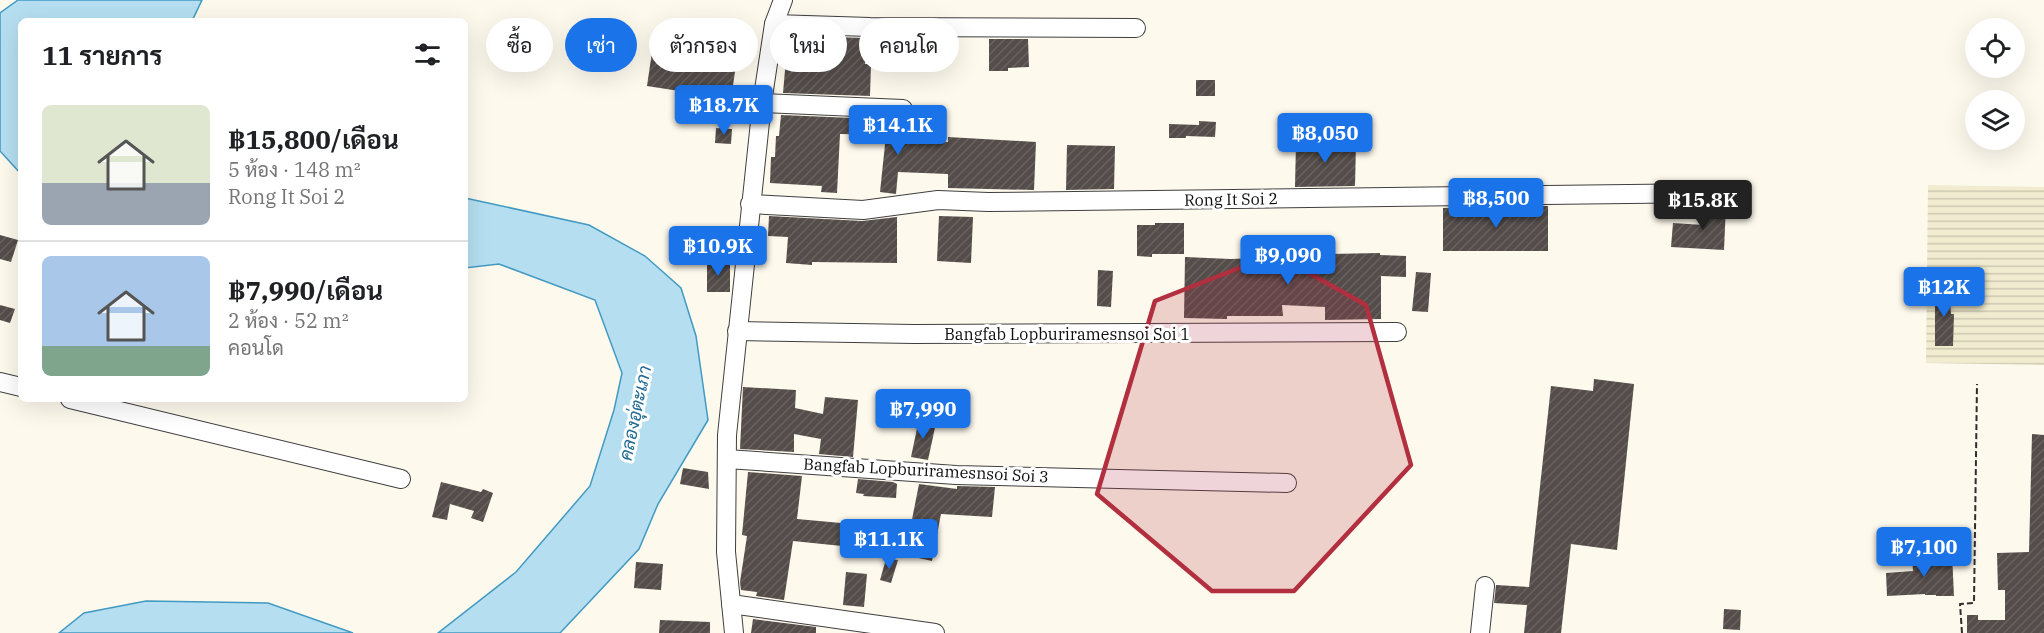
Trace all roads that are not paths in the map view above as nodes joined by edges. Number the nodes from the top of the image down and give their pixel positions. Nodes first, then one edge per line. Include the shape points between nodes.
1 (783, 0) edge
2 (776, 18) edge
3 (847, 26) edge
4 (1136, 28) dead end
5 (770, 50) edge
6 (762, 103) junction
7 (903, 109) dead end
8 (1712, 194) dead end
9 (750, 204) junction
10 (737, 330) junction
11 (1397, 332) dead end
12 (0, 382) edge
13 (18, 386) edge
14 (82, 402) edge
15 (727, 459) junction
16 (401, 479) dead end
17 (1287, 483) dead end
18 (1485, 586) dead end
19 (731, 604) junction
20 (734, 633) edge
21 (935, 633) edge
22 (1479, 633) edge

1 - 2 street
3 - 4 street
5 - 6 street
6 - 7 street
6 - 9 street
8 - 9 street, Rong It Soi 2 via 938,200 862,210
9 - 10 street
10 - 11 street, Bangfab Lopburiramesnsoi Soi 1 via 903,334
10 - 15 street
12 - 13 street
14 - 16 street
15 - 17 street, Bangfab Lopburiramesnsoi Soi 3 via 956,475
15 - 19 street via 726,552
18 - 22 street
19 - 20 street
19 - 21 street

